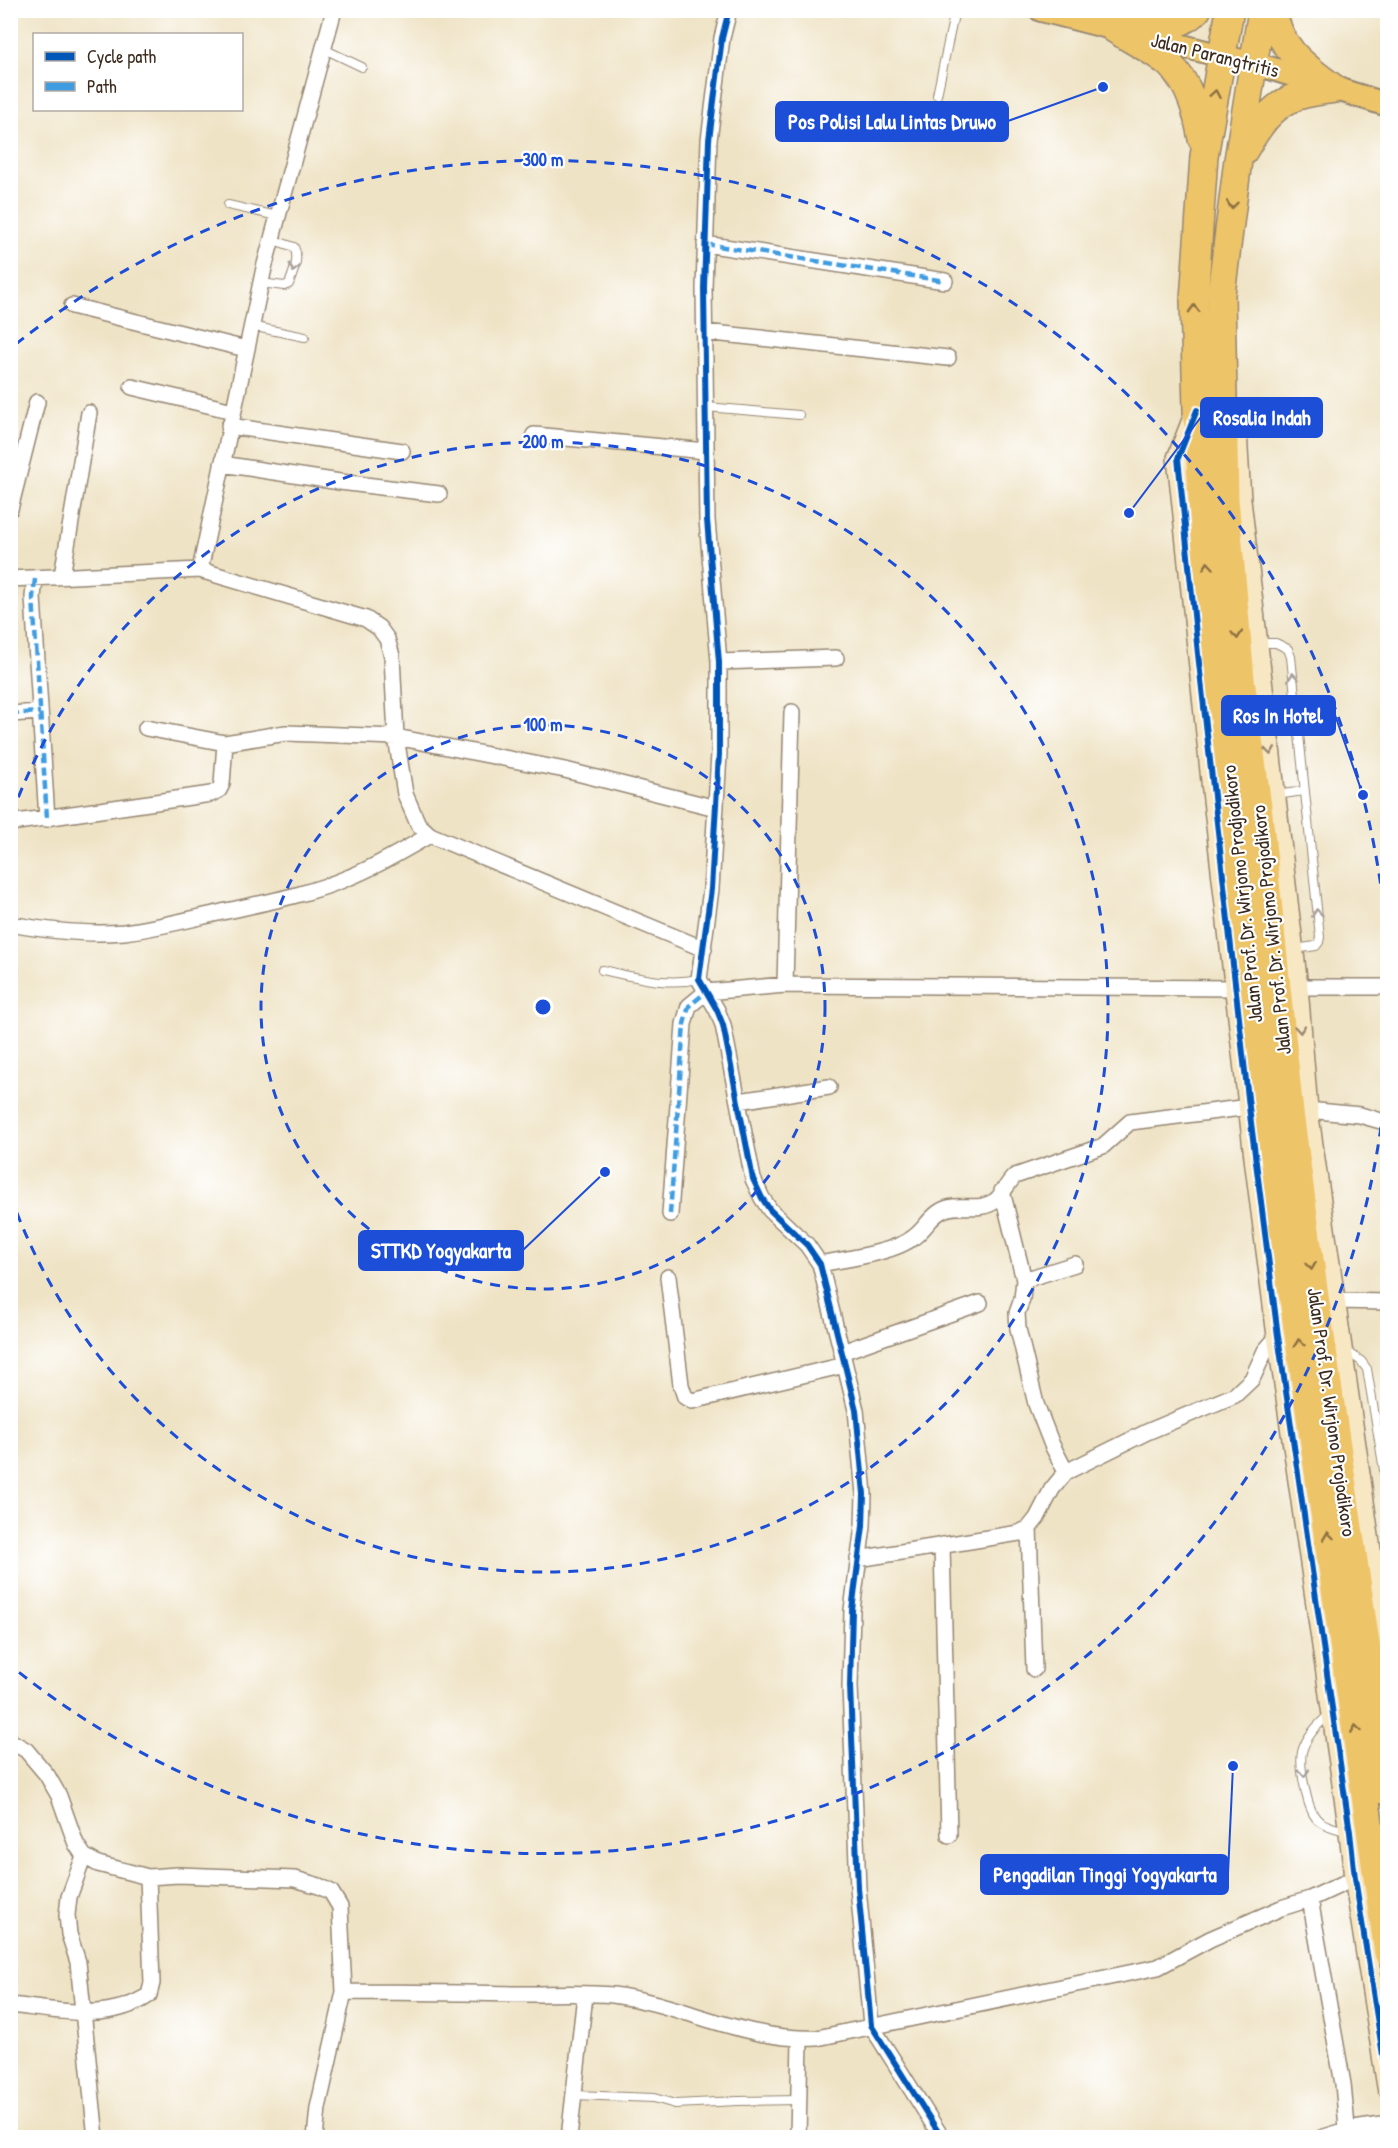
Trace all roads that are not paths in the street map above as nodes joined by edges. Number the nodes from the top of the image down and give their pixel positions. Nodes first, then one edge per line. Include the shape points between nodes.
1 (334, 10) edge
2 (729, 10) edge
3 (955, 10) edge
4 (1041, 10) edge
5 (1197, 10) edge
6 (1230, 10) edge
7 (1262, 10) edge
8 (1273, 10) edge
9 (1114, 29) junction
10 (324, 49) junction
11 (1222, 56) junction
12 (1253, 64) junction
13 (362, 66) dead end
14 (1335, 89) junction
15 (937, 95) dead end
16 (1388, 105) edge
17 (1204, 156) junction
18 (1238, 160) junction
19 (228, 205) dead end
20 (277, 216) junction
21 (271, 239) junction
22 (705, 244) junction
23 (945, 280) dead end
24 (261, 284) junction
25 (72, 306) dead end
26 (251, 326) junction
27 (704, 332) junction
28 (305, 336) dead end
29 (246, 349) junction
30 (948, 358) dead end
31 (1209, 367) junction
32 (132, 387) dead end
33 (37, 402) dead end
34 (706, 407) junction
35 (1210, 407) junction
36 (89, 413) dead end
37 (799, 415) dead end
38 (231, 419) junction
39 (534, 435) dead end
40 (402, 451) dead end
41 (706, 451) junction
42 (222, 464) junction
43 (439, 494) dead end
44 (10, 509) edge
45 (200, 570) junction
46 (62, 576) junction
47 (10, 579) edge
48 (35, 579) junction
49 (1258, 643) junction
50 (1207, 653) junction
51 (836, 658) dead end
52 (718, 662) junction
53 (40, 712) junction
54 (792, 712) dead end
55 (10, 714) edge
56 (146, 728) dead end
57 (396, 737) junction
58 (225, 743) junction
59 (1304, 791) junction
60 (1275, 795) junction
61 (716, 808) junction
62 (47, 819) junction
63 (10, 823) edge
64 (430, 835) junction
65 (10, 924) edge
66 (704, 949) junction
67 (1292, 949) junction
68 (602, 970) dead end
69 (785, 985) junction
70 (703, 986) junction
71 (1297, 987) junction
72 (1388, 987) edge
73 (1236, 988) junction
74 (829, 1087) dead end
75 (739, 1101) junction
76 (1249, 1107) junction
77 (1307, 1110) junction
78 (1388, 1123) edge
79 (1002, 1191) junction
80 (670, 1214) dead end
81 (820, 1264) junction
82 (1075, 1264) dead end
83 (668, 1277) dead end
84 (1024, 1280) junction
85 (1335, 1301) junction
86 (1388, 1302) edge
87 (981, 1303) dead end
88 (1278, 1336) junction
89 (1341, 1348) junction
90 (844, 1358) junction
91 (1066, 1472) junction
92 (1388, 1494) edge
93 (1029, 1528) junction
94 (942, 1545) junction
95 (858, 1558) junction
96 (1388, 1561) edge
97 (1375, 1583) junction
98 (1034, 1669) dead end
99 (1388, 1676) edge
100 (1333, 1712) junction
101 (10, 1741) edge
102 (1368, 1763) edge
103 (1388, 1792) edge
104 (1350, 1832) junction
105 (949, 1834) dead end
106 (84, 1856) junction
107 (148, 1877) junction
108 (1355, 1878) junction
109 (1310, 1899) junction
110 (1388, 1953) edge
111 (344, 1992) junction
112 (585, 1995) junction
113 (10, 2005) edge
114 (82, 2014) junction
115 (871, 2025) junction
116 (800, 2039) junction
117 (1388, 2087) edge
118 (574, 2095) junction
119 (798, 2100) junction
120 (1388, 2124) edge
121 (1347, 2134) edge
122 (96, 2138) edge
123 (315, 2138) edge
124 (569, 2138) edge
125 (798, 2138) edge
126 (942, 2138) edge
127 (1321, 2138) edge

1 - 10 street
2 - 22 street via 709,140
3 - 15 lane
4 - 9 main road, Jalan Parangtritis
5 - 9 highway via 1163,28
6 - 11 highway
7 - 12 highway
8 - 14 highway via 1283,41 1297,60
9 - 11 main road, Jalan Parangtritis
9 - 17 highway via 1168,64 1184,83 1197,111
10 - 13 lane
10 - 20 street
11 - 12 main road, Jalan Parangtritis
17 -> 11 highway
12 - 14 main road, Jalan Parangtritis
12 - 18 highway
14 - 16 main road, Jalan Parangtritis
14 - 18 highway via 1297,96 1274,109
31 -> 17 highway via 1194,300
18 -> 31 highway
19 - 20 lane
20 - 21 street
21 - 24 street
21 -> 24 lane via 294,247 296,259 289,284
22 - 23 street
22 - 27 street
24 - 26 street
25 - 29 street
26 - 28 lane
26 - 29 street
27 - 30 street
27 - 34 street
29 - 38 street
31 - 35 highway, Jalan Prof. Dr. Wirjono Prodjodikoro
32 - 38 street
33 - 44 street
34 - 37 lane
34 - 41 street
35 - 49 street via 1236,425 1240,500
50 -> 35 highway, Jalan Prof. Dr. Wirjono Prodjodikoro via 1203,516
35 -> 102 highway, Jalan Prof. Dr. Wirjono Projodikoro via 1225,499 1241,679 1290,1113
36 - 46 street
38 - 40 street
38 - 42 street
39 - 41 street
41 - 52 street
42 - 43 street
42 - 45 street
45 - 46 street
45 - 57 street via 366,619 379,628 392,656
46 - 48 street
47 - 48 street
48 - 53 street
59 -> 49 lane via 1291,657 1288,649 1276,643
49 -> 60 street
50 - 73 street
102 -> 50 highway, Jalan Prof. Dr. Wirjono Prodjodikoro via 1272,1155
51 - 52 street
52 - 61 street
53 - 55 street
53 - 62 street
54 - 69 street
56 - 58 street
57 - 58 street via 285,733
57 - 61 street via 565,770
57 - 64 street via 408,801 418,824
58 - 62 street via 222,784 211,794
59 - 60 lane
67 -> 59 lane via 1316,946 1319,942
60 - 67 street
61 - 66 street
62 - 63 street
64 - 65 street via 349,878 279,900 153,927 122,932
64 - 66 street
66 - 70 street
67 - 71 street
68 - 70 lane
69 - 70 street
69 - 73 street
70 - 75 street via 723,1025
70 - 80 street via 689,1006 684,1024
71 - 72 street
71 -> 77 street
73 - 76 street
74 - 75 street
75 - 81 street via 753,1179 762,1198
76 - 79 street via 1130,1122 1103,1146 1015,1176
76 - 88 street
77 - 78 street via 1360,1115
77 - 85 street
79 - 81 street via 996,1200 980,1207 956,1206 941,1211 913,1238 889,1248
79 - 84 street
81 - 90 street
82 - 84 street
83 - 90 street via 681,1385 685,1397 692,1401
84 - 91 street via 1018,1329 1036,1404
85 - 86 street
85 - 89 street
87 - 90 street
88 - 91 street via 1264,1351 1252,1379 1235,1395
88 - 100 street
89 - 92 lane via 1361,1360 1367,1369
89 - 97 street
90 - 95 street via 856,1410 864,1494
91 - 93 street
93 - 94 street
93 - 98 street
94 - 95 street
94 - 105 street
95 - 115 street via 850,1686 858,1888
96 - 97 lane
97 - 99 street
100 - 102 street
100 -> 104 lane via 1311,1731 1302,1753 1306,1801 1317,1820
101 - 106 street via 26,1750 47,1775
102 - 103 highway, Jalan Prof. Dr. Wirjono Projodikoro
102 - 104 street
102 - 110 highway, Jalan Prof. Dr. Wirjono Prodjodikoro
104 - 108 street
106 - 107 street
106 - 114 street via 69,1897 67,1915 78,1962
107 - 111 street via 295,1879 331,1892 340,1907
107 - 114 street via 152,1983 149,1995 139,2002
108 - 109 street
108 - 117 street
109 - 115 street via 1210,1939 1158,1967
109 - 121 street via 1343,2084
111 - 112 street
111 - 123 street
112 - 116 street via 614,1995 720,2024
112 - 118 street
113 - 114 street
114 - 122 street
115 - 116 street
115 - 126 street
116 - 119 street
118 - 119 lane via 654,2098 675,2104
118 - 124 street
119 - 125 street
120 - 121 street
121 - 127 street

